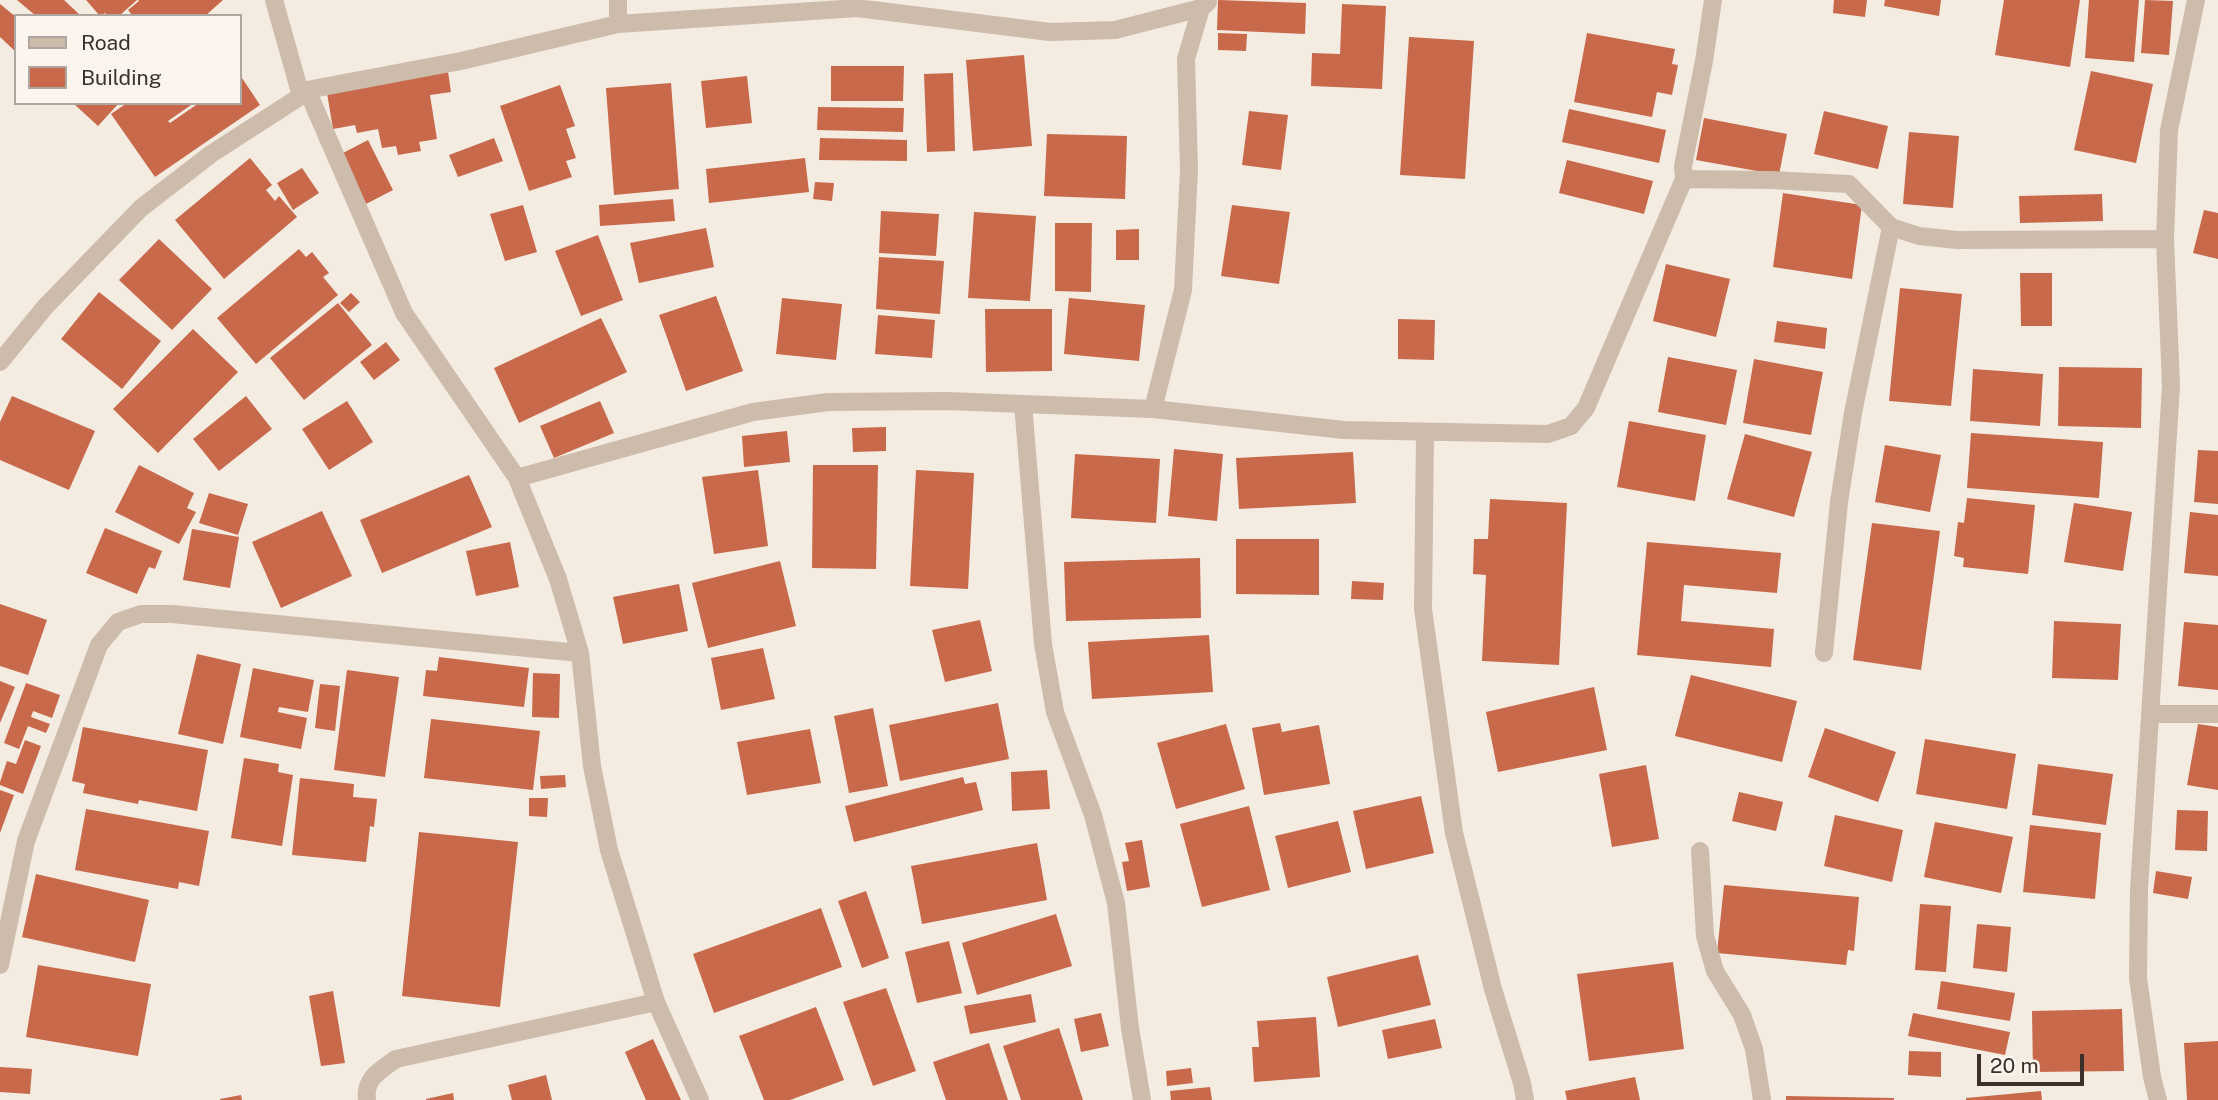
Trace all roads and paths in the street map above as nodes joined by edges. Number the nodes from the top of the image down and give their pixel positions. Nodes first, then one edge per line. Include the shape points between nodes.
1 (274, 0) edge
2 (618, 0) edge
3 (1713, 0) edge
4 (2196, 0) edge
5 (857, 4) edge
6 (1206, 4) edge
7 (618, 24) junction
8 (304, 93) junction
9 (1684, 179) junction
10 (1891, 227) junction
11 (2165, 239) junction
12 (0, 362) edge
13 (1023, 404) junction
14 (1153, 410) junction
15 (1424, 432) junction
16 (517, 478) junction
17 (580, 653) junction
18 (1824, 653) dead end
19 (2150, 713) junction
20 (2218, 714) edge
21 (1700, 851) dead end
22 (0, 965) edge
23 (656, 1002) junction
24 (367, 1100) edge
25 (700, 1100) edge
26 (1142, 1100) edge
27 (1525, 1100) edge
28 (1762, 1100) edge
29 (2158, 1100) edge

1 - 8 street
2 - 7 street
3 - 9 street
4 - 11 street via 2169,130
5 - 6 street via 1050,32 1115,30
5 - 7 street
6 - 14 street via 1186,59 1189,170 1183,290
7 - 8 street
8 - 12 street via 211,154 141,208 45,307
8 - 16 street via 404,313
9 - 10 street via 1849,184
9 - 15 street via 1586,408 1571,426 1548,435
10 - 11 street via 1957,240
10 - 18 street via 1839,502
11 - 19 street via 2171,386
13 - 14 street
13 - 16 street via 828,402 753,412
13 - 26 street via 1043,644 1055,712 1093,815 1116,903
14 - 15 street via 1344,430
15 - 27 street via 1423,609 1454,833
16 - 17 street via 558,579
17 - 22 street via 172,614 141,614 118,622 99,645 26,841
17 - 23 street via 592,766 609,850
19 - 20 street
19 - 29 street via 2138,978
21 - 28 street via 1705,936 1715,971 1742,1015 1754,1049
23 - 24 street via 396,1059 373,1075
23 - 25 street

